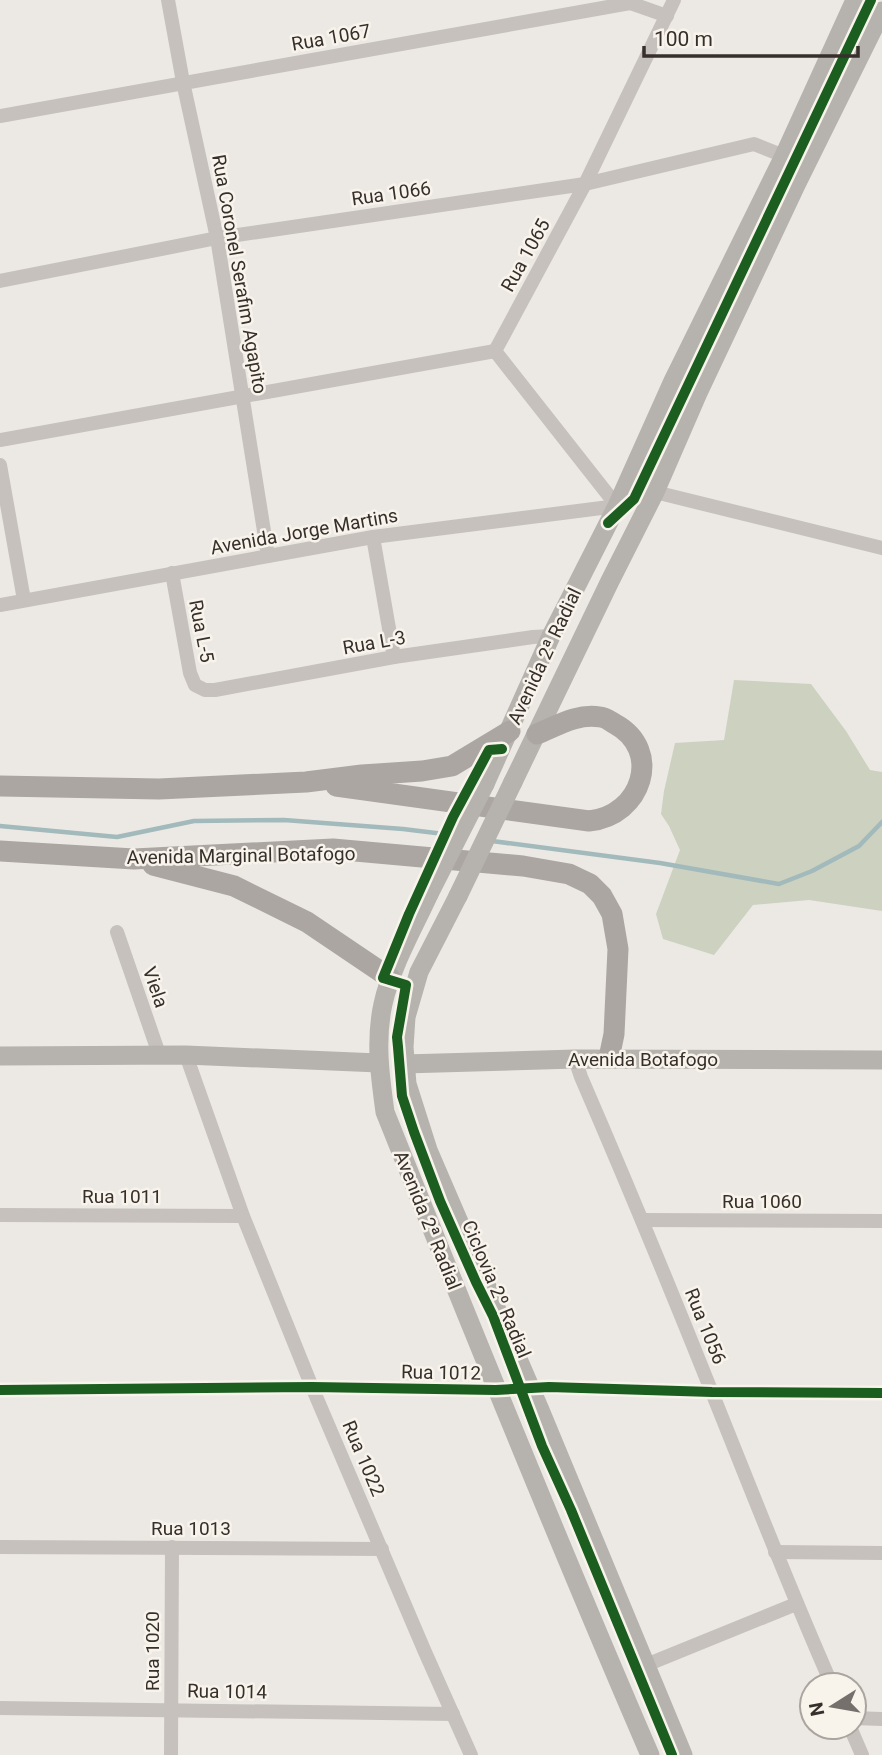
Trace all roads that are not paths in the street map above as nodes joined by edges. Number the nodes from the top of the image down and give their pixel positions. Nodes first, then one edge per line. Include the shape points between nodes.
1 (168, 0) edge
2 (674, 0) edge
3 (855, 0) edge
4 (882, 11) edge
5 (667, 16) junction
6 (183, 82) junction
7 (0, 116) edge
8 (784, 156) junction
9 (586, 184) junction
10 (217, 238) junction
11 (0, 281) edge
12 (495, 351) junction
13 (243, 395) junction
14 (0, 440) edge
15 (0, 465) edge
16 (655, 492) junction
17 (617, 506) junction
18 (373, 537) junction
19 (882, 548) edge
20 (268, 556) junction
21 (172, 573) junction
22 (610, 581) junction
23 (24, 600) junction
24 (0, 605) edge
25 (551, 636) junction
26 (394, 657) junction
27 (205, 690) joint
28 (510, 730) junction
29 (537, 734) junction
30 (306, 782) junction
31 (0, 786) edge
32 (0, 851) edge
33 (134, 859) junction
34 (117, 932) dead end
35 (390, 978) junction
36 (159, 1054) junction
37 (186, 1055) junction
38 (0, 1056) edge
39 (610, 1058) junction
40 (575, 1059) junction
41 (882, 1059) edge
42 (379, 1063) junction
43 (404, 1064) junction
44 (0, 1215) edge
45 (243, 1216) junction
46 (642, 1220) junction
47 (882, 1221) edge
48 (511, 1344) junction
49 (313, 1387) junction
50 (530, 1388) junction
51 (0, 1390) edge
52 (496, 1390) junction
53 (712, 1392) junction
54 (882, 1393) edge
55 (0, 1547) edge
56 (172, 1547) junction
57 (382, 1549) junction
58 (775, 1552) junction
59 (882, 1553) edge
60 (796, 1604) junction
61 (646, 1665) junction
62 (826, 1671) edge
63 (0, 1708) edge
64 (171, 1710) junction
65 (453, 1714) junction
66 (172, 1755) edge
67 (471, 1755) edge
68 (650, 1755) edge
69 (683, 1755) edge

1 - 6 street, Rua Coronel Serafim Agapito
2 - 5 street, Rua 1065
3 - 8 main road, Avenida 2ª Radial
4 - 16 main road, Avenida 2ª Radial via 796,185
5 - 6 street, Rua 1067 via 630,3
5 - 9 street, Rua 1065
6 - 7 street, Rua 1067
6 - 10 street, Rua Coronel Serafim Agapito
8 - 9 street, Rua 1066 via 754,144
8 - 17 main road, Avenida 2ª Radial via 673,380
9 - 10 street, Rua 1066
9 - 12 street, Rua 1065
10 - 11 street, Rua 1066
10 - 13 street, Rua Coronel Serafim Agapito
12 - 13 street
12 - 17 street
13 - 14 street
13 - 20 street, Rua Coronel Serafim Agapito
15 - 23 street
16 - 19 street
16 - 22 main road, Avenida 2ª Radial
17 - 18 street, Avenida Jorge Martins
17 - 22 main road via 627,518 605,565
17 - 25 main road, Avenida 2ª Radial
18 - 20 street, Avenida Jorge Martins
18 - 26 street
20 - 21 street, Avenida Jorge Martins
21 - 23 street, Avenida Jorge Martins
21 - 27 street, Rua L-5 via 190,673 195,685
22 - 29 main road, Avenida 2ª Radial
23 - 24 street, Avenida Jorge Martins
25 - 26 street, Rua L-3
25 - 28 main road, Avenida 2ª Radial
26 - 27 street, Rua L-3
28 - 30 main road via 452,766
28 - 35 main road, Avenida 2ª Radial, bridge
29 - 30 main road via 575,718 601,717 624,729 637,747 641,768 632,799 608,818 589,821
29 - 43 main road, Avenida 2ª Radial, bridge via 419,972 406,1017
30 - 31 main road via 159,789
32 - 33 main road, Avenida Marginal Botafogo
33 - 35 main road via 234,886 307,922
33 - 39 main road, Avenida Marginal Botafogo via 333,849 569,874 590,884 612,914 618,949
34 - 36 street, Viela
35 - 42 main road, Avenida 2ª Radial via 382,1005
36 - 37 main road
36 - 38 main road
37 - 42 main road
37 - 45 street, Rua 1022
39 - 40 main road, Avenida Botafogo
39 - 41 main road, Avenida Botafogo
40 - 43 main road, Avenida Botafogo
40 - 46 street, Rua 1056
42 - 52 main road, Avenida 2ª Radial via 385,1112
43 - 48 main road, Avenida 2ª Radial via 428,1150
44 - 45 street, Rua 1011
45 - 49 street, Rua 1022
46 - 47 street, Rua 1060
46 - 53 street, Rua 1056
48 - 50 main road, Avenida 2ª Radial
48 - 52 main road
49 - 51 street, Rua 1012
49 - 52 street, Rua 1012
49 - 57 street, Rua 1022
50 - 52 street, Rua 1012
50 - 53 street, Rua 1012
50 - 61 main road, Avenida 2ª Radial
52 - 68 main road, Avenida 2ª Radial
53 - 54 street, Rua 1012
53 - 58 street, Rua 1056
55 - 56 street, Rua 1013
56 - 57 street, Rua 1013
56 - 64 street, Rua 1020
57 - 65 street, Rua 1022
58 - 59 street
58 - 60 street, Rua 1056
60 - 61 street
60 - 62 street, Rua 1056
61 - 69 main road, Avenida 2ª Radial
63 - 64 street, Rua 1014
64 - 65 street, Rua 1014
64 - 66 street, Rua 1020
65 - 67 street, Rua 1022

